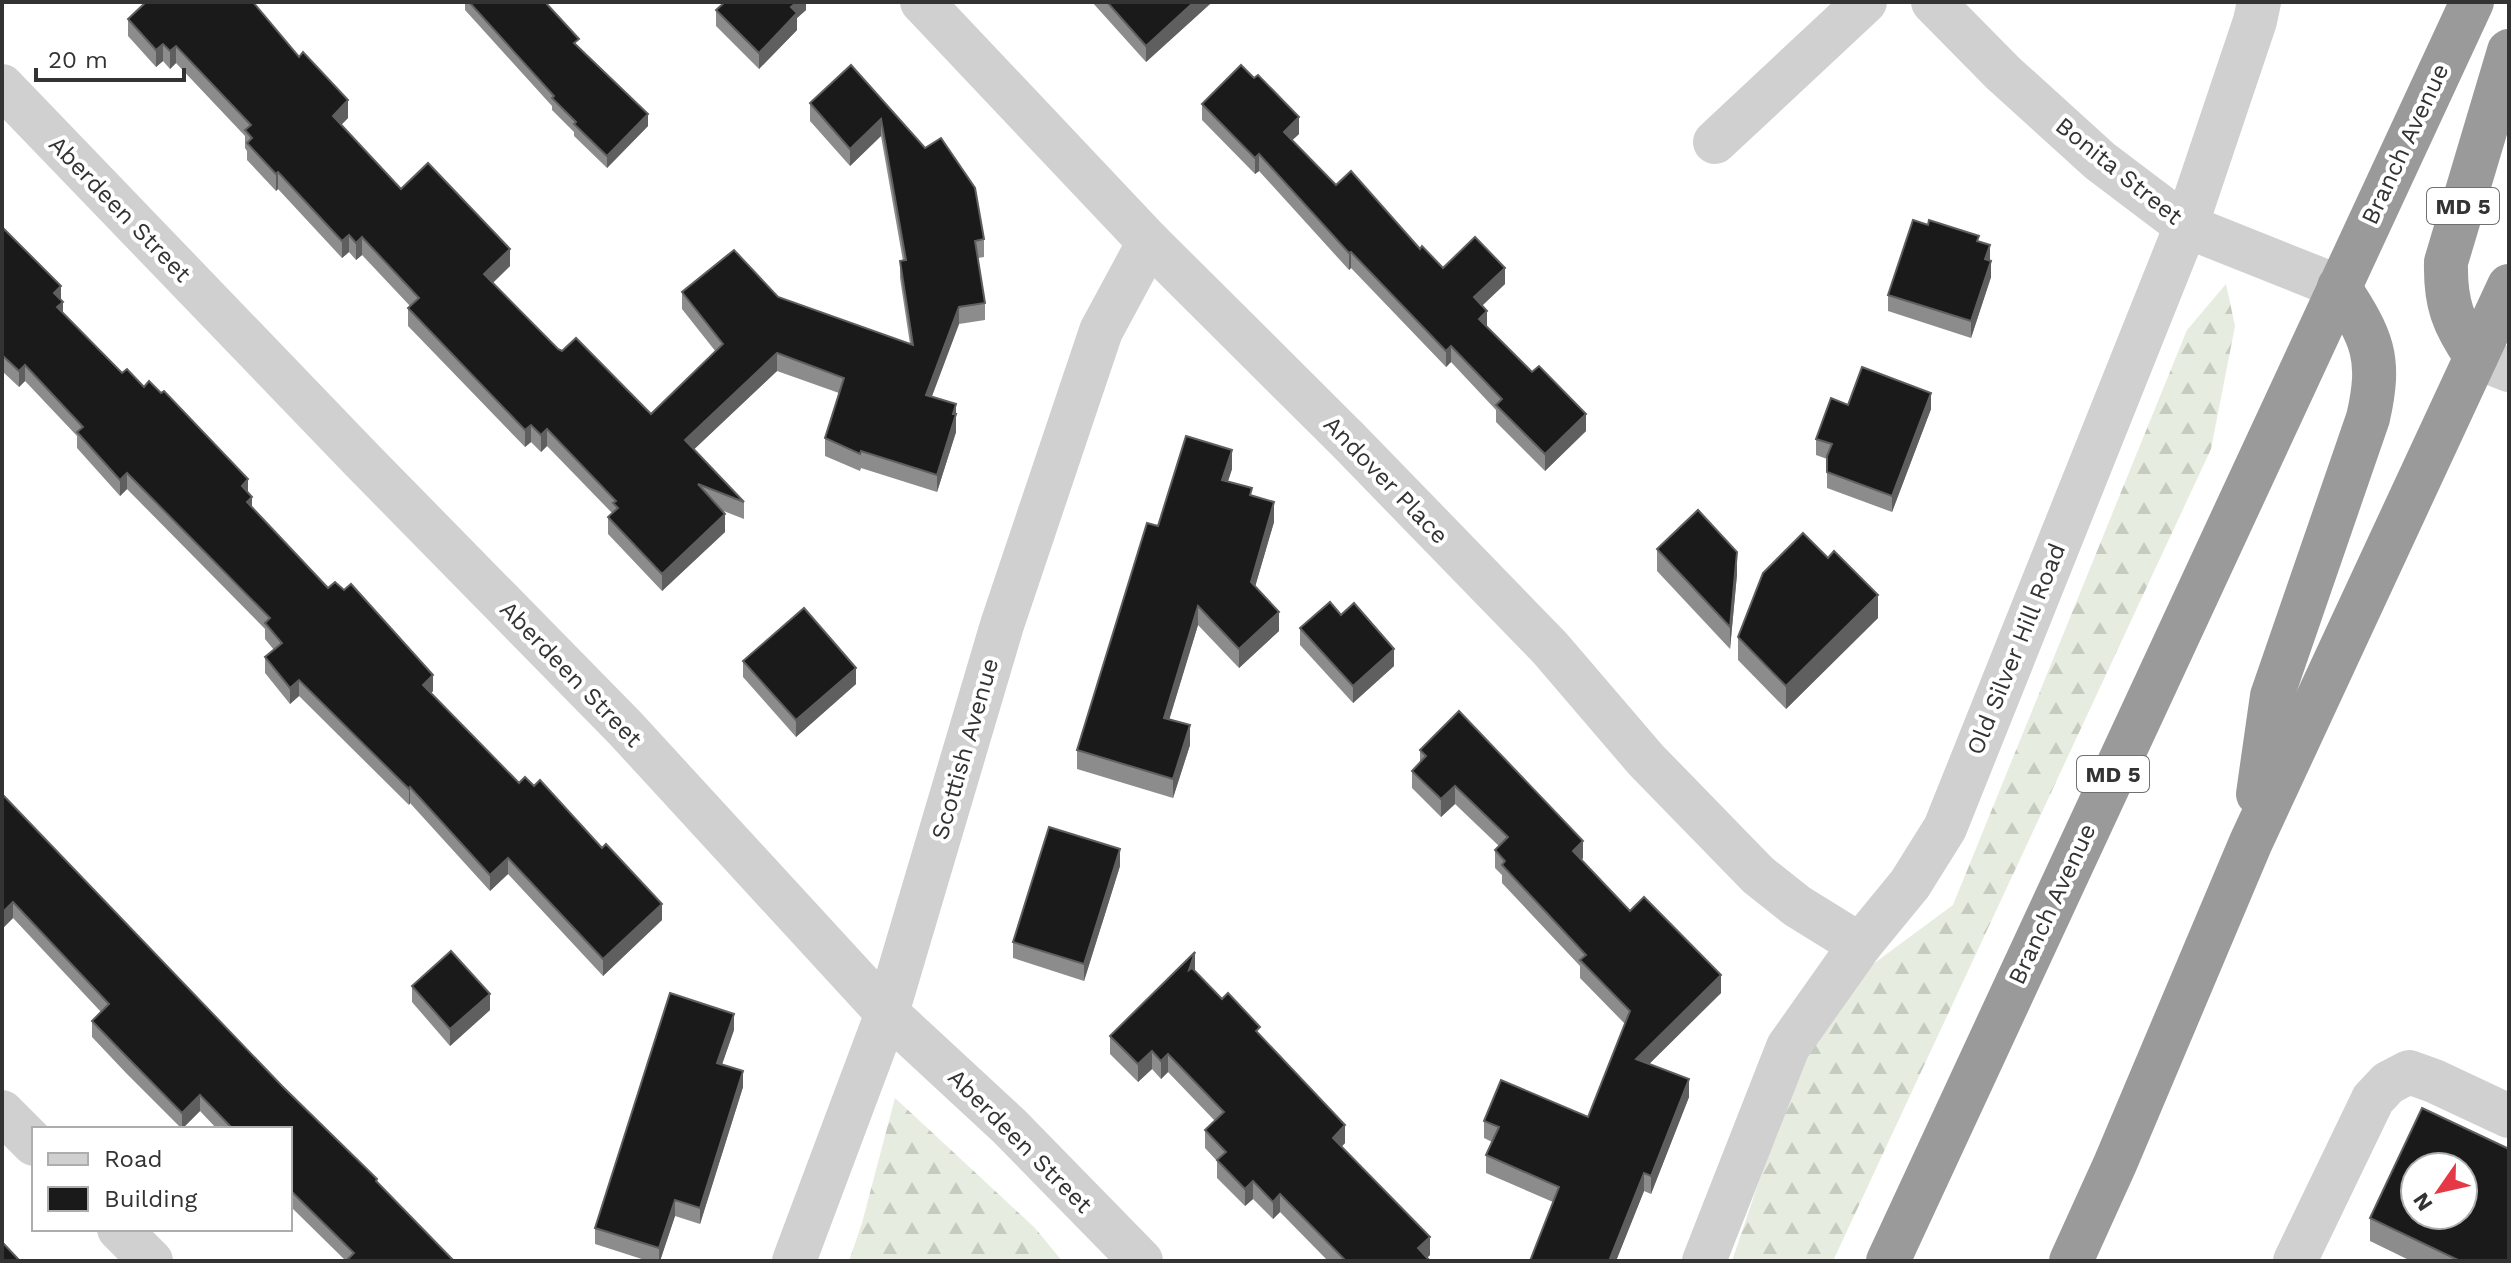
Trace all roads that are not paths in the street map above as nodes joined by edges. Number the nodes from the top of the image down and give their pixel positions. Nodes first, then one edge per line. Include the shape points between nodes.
1 (922, 2) edge
2 (1865, 2) edge
3 (1933, 2) edge
4 (2259, 2) edge
5 (2472, 2) edge
6 (2509, 51) edge
7 (2, 86) edge
8 (1715, 142) dead end
9 (2186, 226) junction
10 (1149, 242) junction
11 (2509, 286) edge
12 (2339, 287) junction
13 (2492, 364) edge
14 (2251, 842) junction
15 (1860, 945) junction
16 (887, 1013) junction
17 (2, 1112) edge
18 (2509, 1116) edge
19 (32, 1142) edge
20 (121, 1231) edge
21 (151, 1261) edge
22 (794, 1261) edge
23 (1141, 1261) edge
24 (1704, 1261) edge
25 (1888, 1261) edge
26 (2071, 1261) edge
27 (2295, 1261) edge

1 - 10 street, Andover Place
2 - 8 street
3 - 9 street, Bonita Street via 2100,161
4 - 9 street, Old Silver Hill Road
5 - 12 highway, Branch Avenue / MD 5
6 - 13 highway, MD 5 via 2446,262 2451,312 2461,334
7 - 16 street, Aberdeen Street via 625,728
9 - 12 street, Bonita Street
9 - 15 street, Old Silver Hill Road via 1945,828 1910,884
10 - 15 street, Andover Place via 1550,648 1646,760 1758,875
10 - 16 street, Scottish Avenue via 1101,331 1002,625
11 - 13 highway
12 - 14 highway via 2372,346 2374,393 2272,696
12 - 25 highway, Branch Avenue / MD 5
13 - 14 highway
14 - 26 highway
15 - 24 street, Old Silver Hill Road via 1788,1047
16 - 22 street, Scottish Avenue
16 - 23 street, Aberdeen Street via 1009,1126
17 - 19 street
18 - 27 street via 2409,1072 2388,1083 2373,1099
20 - 21 street

